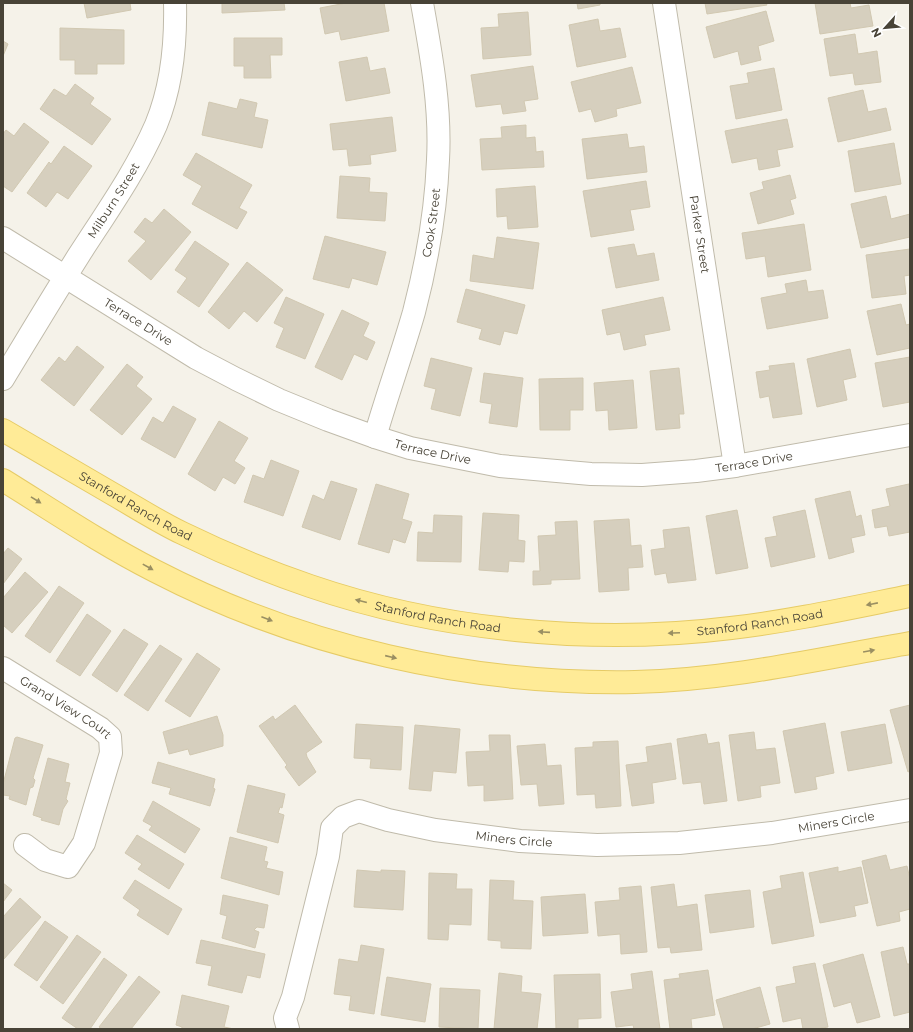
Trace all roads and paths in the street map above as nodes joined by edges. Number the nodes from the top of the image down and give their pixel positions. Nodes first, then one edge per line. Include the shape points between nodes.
1 (174, 3) edge
2 (422, 3) edge
3 (664, 3) edge
4 (3, 238) edge
5 (66, 278) junction
6 (3, 379) edge
7 (3, 430) edge
8 (910, 436) edge
9 (375, 437) junction
10 (735, 466) junction
11 (3, 480) edge
12 (910, 596) edge
13 (910, 643) edge
14 (3, 668) edge
15 (910, 810) edge
16 (25, 845) dead end
17 (288, 1029) edge

1 - 5 street, Milburn Street via 175,41 172,62 156,124 130,174
2 - 9 street, Cook Street via 438,122 436,199 414,312
3 - 10 street, Parker Street
4 - 5 street, Terrace Drive
5 - 6 street, Milburn Street
5 - 9 street, Terrace Drive via 196,358 229,375 279,400
12 -> 7 main road, Stanford Ranch Road via 775,622 683,632 587,635 493,628 449,621 364,602 310,586 221,551 133,506
8 - 10 street, Terrace Drive
9 - 10 street, Terrace Drive via 457,458 541,471 642,475
11 -> 13 main road via 109,545 201,593 290,628 347,646 439,666 538,679 636,682 735,674
14 - 16 street, Grand View Court via 100,728 110,737 111,753 84,843 68,867 44,860
15 - 17 street, Miners Circle via 772,833 679,843 597,845 520,841 435,830 359,811 343,817 332,828 328,856 294,997 285,1018

